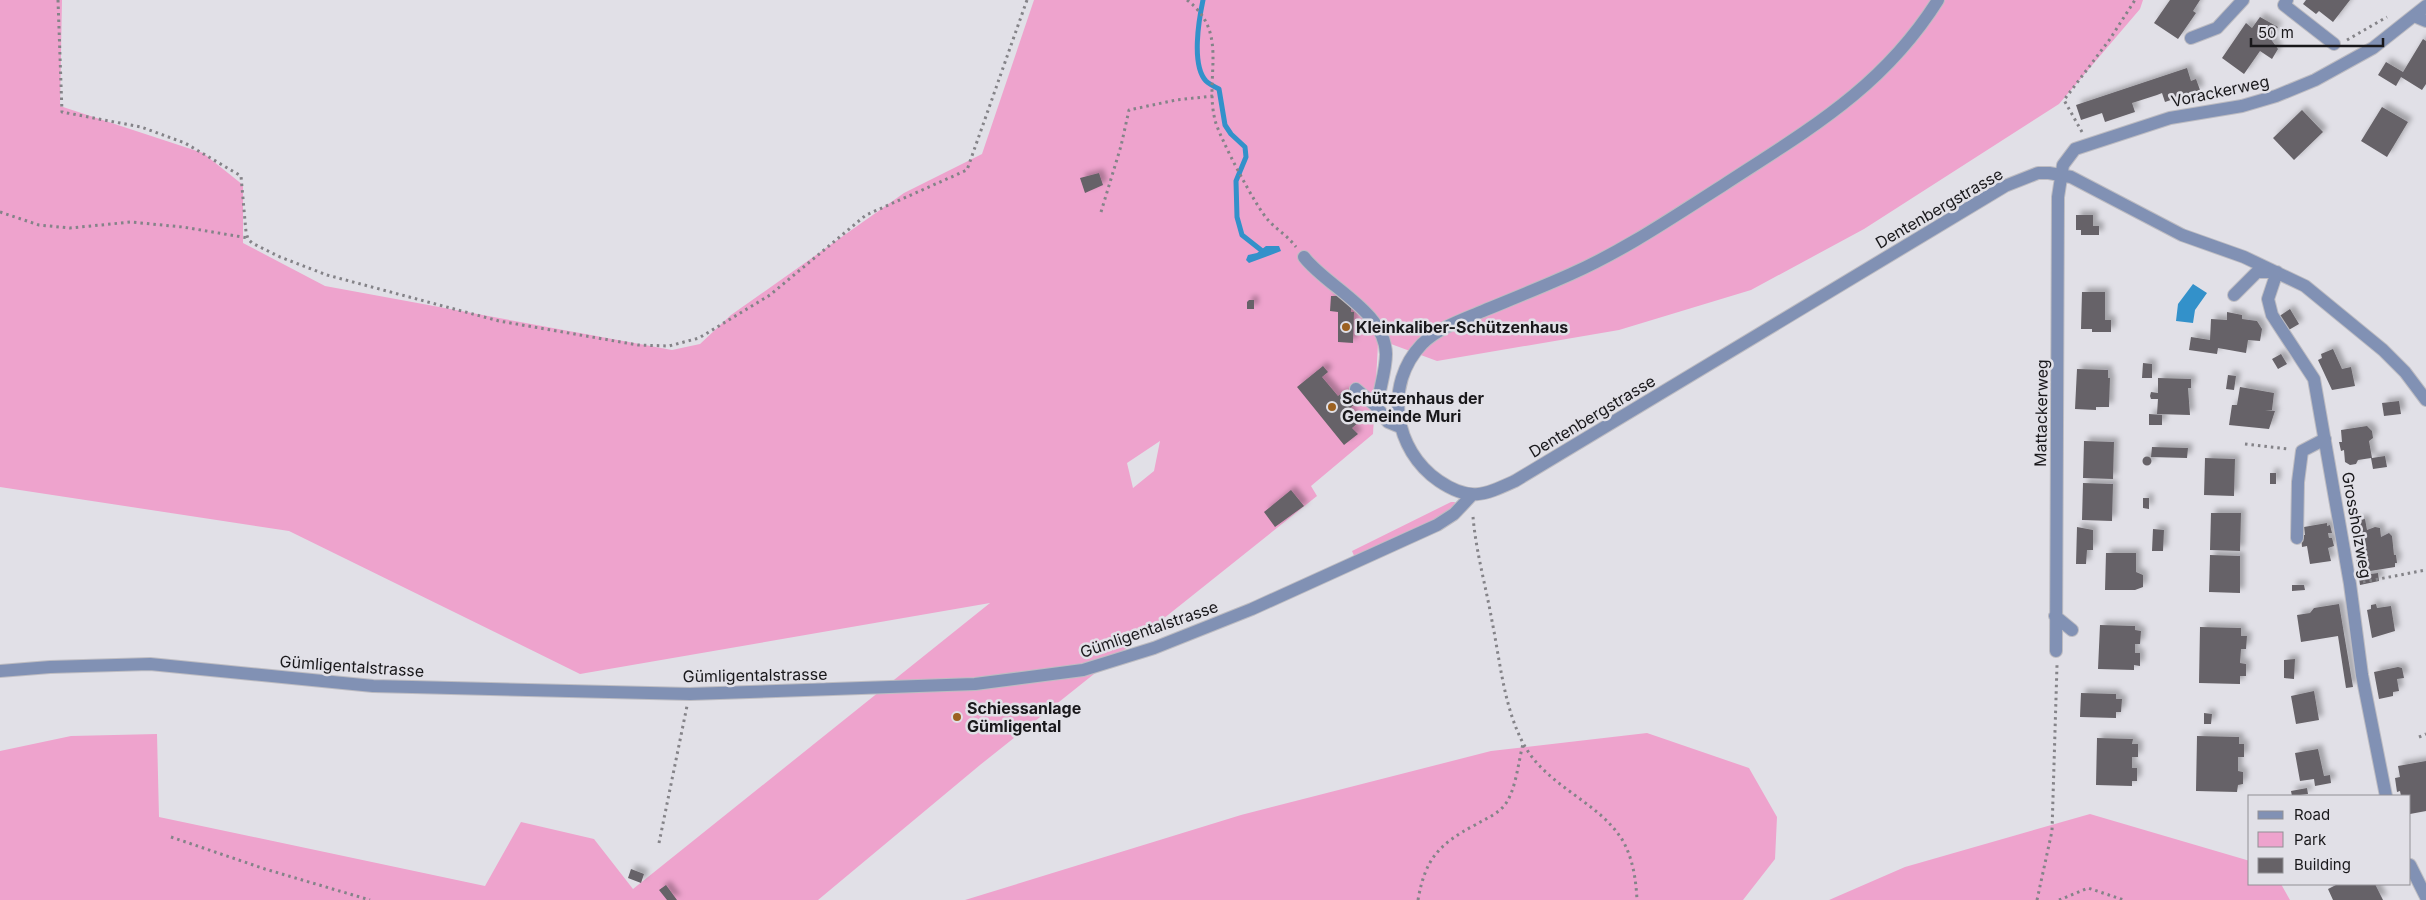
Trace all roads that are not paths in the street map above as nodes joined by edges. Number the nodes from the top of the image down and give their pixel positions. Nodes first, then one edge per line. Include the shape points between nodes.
1 (1938, 0) edge
2 (2243, 0) edge
3 (2282, 2) edge
4 (2426, 6) edge
5 (2420, 18) edge
6 (2191, 38) dead end
7 (2334, 44) road end
8 (2061, 175) junction
9 (1304, 257) road end
10 (2277, 272) junction
11 (2234, 295) dead end
12 (1356, 389) dead end
13 (2426, 400) edge
14 (1377, 407) junction
15 (1400, 427) junction
16 (2326, 439) junction
17 (1470, 496) junction
18 (2297, 538) dead end
19 (2054, 616) junction
20 (2072, 630) dead end
21 (2056, 651) road end
22 (0, 671) edge
23 (2386, 795) edge
24 (2411, 867) edge
25 (2426, 898) edge

1 - 15 street via 1926,20 1879,73 1821,122 1627,246 1431,336 1404,371 1398,407
2 - 6 street via 2217,28
3 - 7 street
4 - 5 street, Vorackerweg
5 - 8 street, Vorackerweg via 2356,58 2276,96 2242,106 2170,118 2075,149 2062,165
8 - 10 street, Dentenbergstrasse via 2182,235
8 - 17 street, Dentenbergstrasse via 2038,173 2005,186 1535,470 1501,487
8 - 19 street, Mattackerweg via 2058,198
9 - 14 street via 1316,272 1367,314 1384,341 1386,363
10 - 11 street via 2257,272
10 - 13 street, Dentenbergstrasse via 2305,286 2383,350
10 - 16 street, Grossholzweg via 2268,300 2272,314 2314,379
12 - 14 street
14 - 15 street via 1388,422
15 - 17 street via 1410,451 1426,470 1448,486
16 - 18 street via 2302,451
16 - 23 street, Grossholzweg via 2362,675
17 - 22 street, Gümligentalstrasse via 1454,514 1437,525 1252,609 1154,648 1083,670 975,684 690,694 373,686 150,664
19 - 20 street
19 - 21 street, Mattackerweg
24 - 25 street

